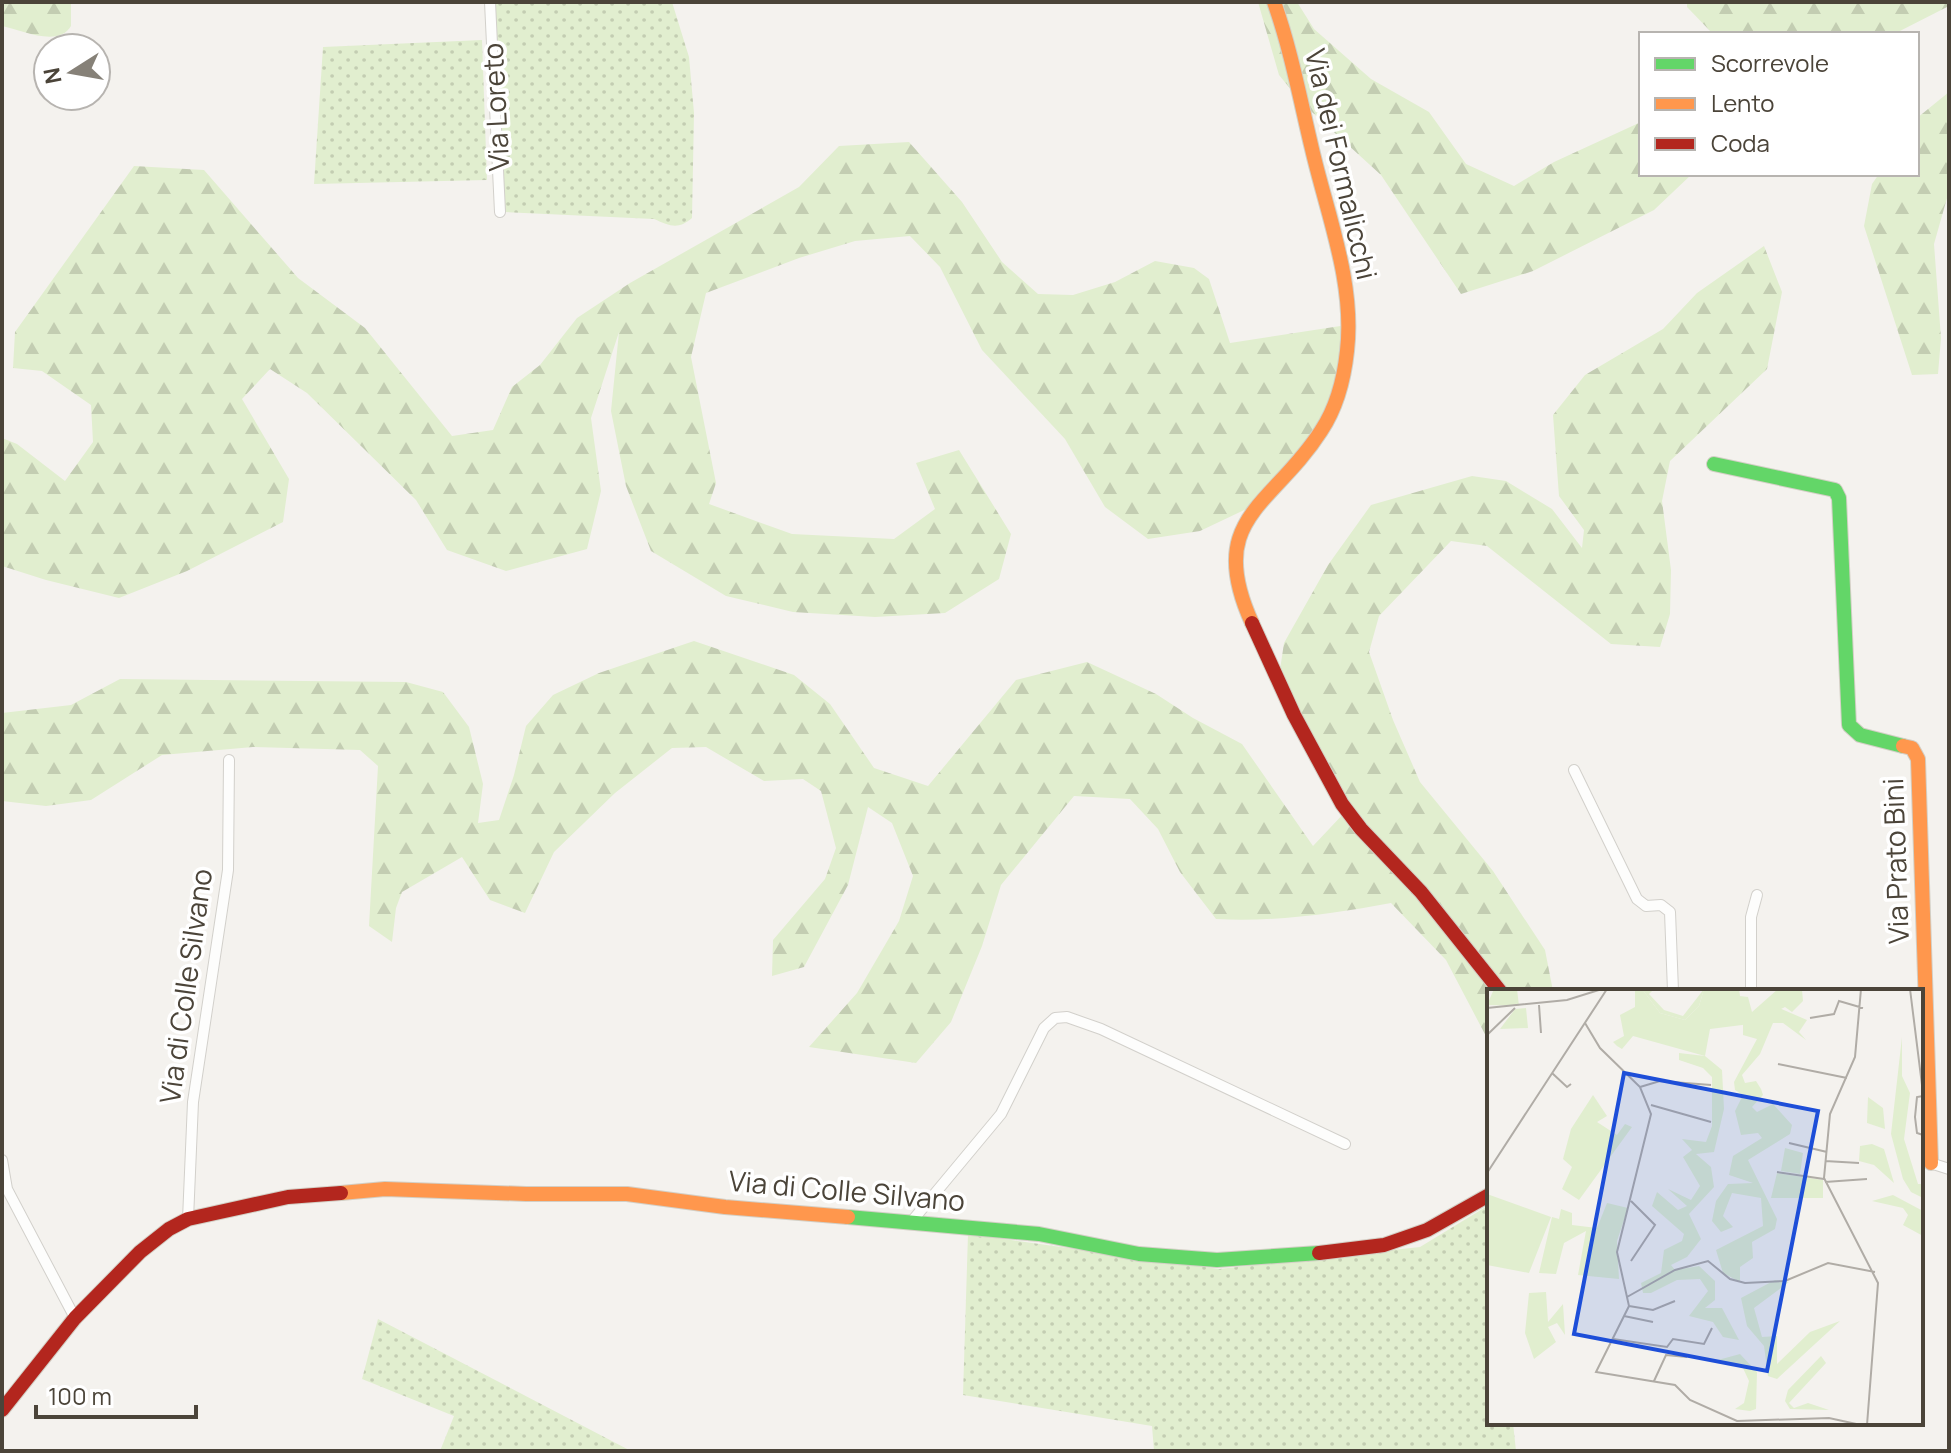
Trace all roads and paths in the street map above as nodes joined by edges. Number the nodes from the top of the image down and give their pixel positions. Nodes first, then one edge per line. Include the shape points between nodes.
1 (490, 2) edge
2 (1274, 2) edge
3 (500, 212) dead end
4 (1714, 464) dead end
5 (229, 760) dead end
6 (1574, 770) dead end
7 (1757, 895) dead end
8 (1498, 989) edge
9 (1673, 989) edge
10 (1751, 989) edge
11 (1923, 989) edge
12 (1923, 1010) edge
13 (1345, 1144) dead end
14 (2, 1160) edge
15 (1926, 1161) edge
16 (1949, 1169) edge
17 (1487, 1196) edge
18 (188, 1219) junction
19 (912, 1221) junction
20 (75, 1318) junction
21 (2, 1410) edge

1 - 3 street, Via Loreto
2 - 8 street, Via dei Formalicchi via 1342,258 1346,354 1336,401 1320,434 1259,503 1238,538 1236,580 1278,683 1341,802
4 - 11 street, Via Prato Bini via 1837,492 1849,725 1860,735 1912,748 1918,759
5 - 18 street, Via di Colle Silvano via 228,870 193,1102
6 - 9 street via 1637,899 1670,912
7 - 10 street via 1750,920
12 - 15 street, Via Prato Bini
13 - 19 street via 1101,1029 1055,1018 1044,1028 1001,1114
14 - 20 street via 7,1189
15 - 16 street, Via Prato Bini
17 - 19 street, Via di Colle Silvano via 1397,1242 1225,1260 1157,1257 1039,1234
18 - 19 street, Via di Colle Silvano via 288,1197 385,1189 627,1194
18 - 20 street, Via di Colle Silvano via 146,1247
20 - 21 street, Via di Colle Silvano

